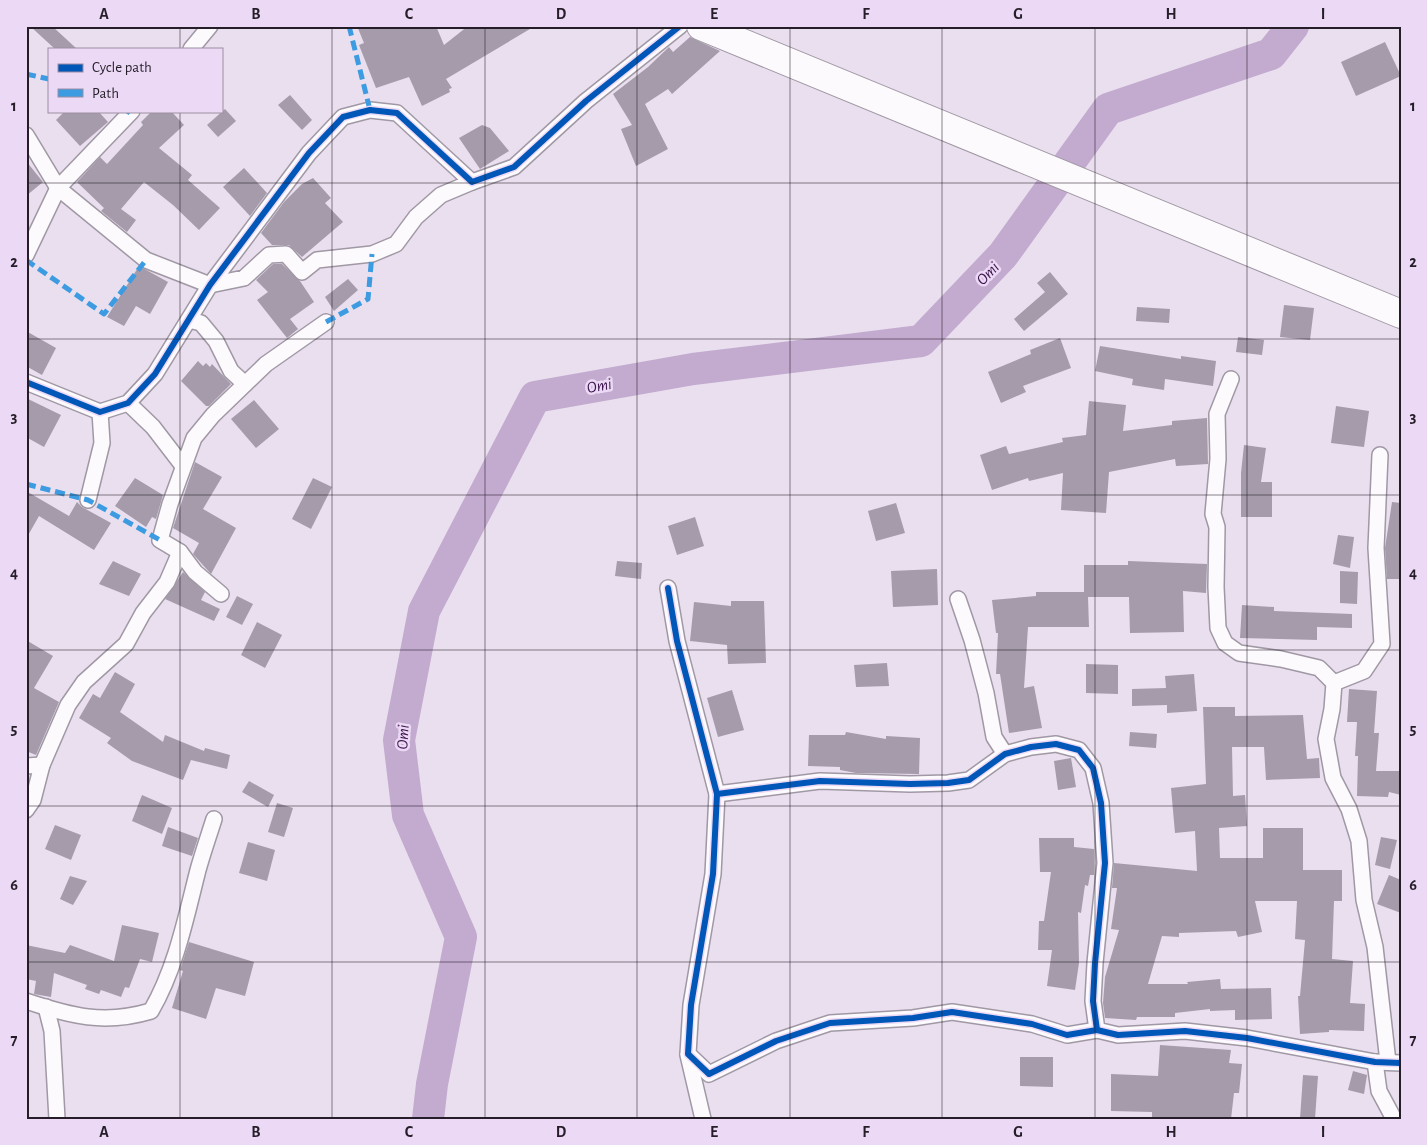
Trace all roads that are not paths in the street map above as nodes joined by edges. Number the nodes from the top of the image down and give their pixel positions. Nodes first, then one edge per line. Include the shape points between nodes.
1 (210, 26) edge
2 (680, 26) edge
3 (701, 26) edge
4 (192, 48) edge
5 (131, 112) edge
6 (26, 135) edge
7 (472, 182) junction
8 (58, 188) junction
9 (26, 255) edge
10 (210, 285) junction
11 (1401, 314) edge
12 (189, 320) junction
13 (326, 322) dead end
14 (1231, 379) dead end
15 (26, 382) edge
16 (245, 384) junction
17 (128, 403) junction
18 (100, 412) junction
19 (1380, 455) dead end
20 (183, 466) junction
21 (88, 500) dead end
22 (180, 552) junction
23 (668, 588) dead end
24 (221, 594) dead end
25 (958, 599) dead end
26 (1334, 683) junction
27 (1005, 754) junction
28 (42, 764) junction
29 (26, 766) edge
30 (717, 794) junction
31 (26, 810) edge
32 (214, 818) dead end
33 (26, 1001) edge
34 (46, 1008) junction
35 (1097, 1030) junction
36 (688, 1054) junction
37 (1388, 1062) edge
38 (57, 1119) edge
39 (703, 1119) edge
40 (1394, 1119) edge

1 - 4 street
2 - 7 street via 586,101 514,167
3 - 11 highway
5 - 8 street
6 - 8 street
7 - 10 street via 440,195 416,217 396,244 372,254 317,260 302,272 286,254 269,255 244,278
7 - 10 street via 397,113 370,110 343,117 309,154
8 - 9 street
8 - 10 street via 146,260
10 - 12 street
12 - 16 street via 201,323 216,341 231,371
12 - 17 street via 155,374
13 - 16 street via 273,359
14 - 26 street via 1217,414 1218,459 1213,514 1217,527 1218,628 1225,644 1239,653 1319,668
15 - 18 street
16 - 20 street via 194,438
17 - 18 street
17 - 20 street via 153,427
18 - 21 street via 102,444
19 - 26 street via 1376,548 1382,644 1364,670
20 - 22 street via 160,540
22 - 24 street via 194,572
22 - 28 street via 167,582 143,613 126,644 84,682 68,705
23 - 30 street via 677,641
25 - 27 street via 986,693 994,737
26 - 37 street via 1326,739 1333,778 1349,809 1359,841 1364,900 1375,947
27 - 30 street via 969,780 910,784 820,781
27 - 35 street via 1056,744 1079,750 1094,768 1101,803 1105,863 1094,972
28 - 29 street
28 - 31 street via 33,800
30 - 36 street via 713,874 691,1005
32 - 34 street via 182,935 151,1011 128,1018 101,1019
33 - 34 street
34 - 38 street via 52,1031
35 - 36 street via 1066,1035 1032,1024 952,1012 830,1023 776,1041 708,1074
35 - 37 street via 1118,1035 1184,1031 1248,1038
36 - 39 street
37 - 40 street via 1379,1092

